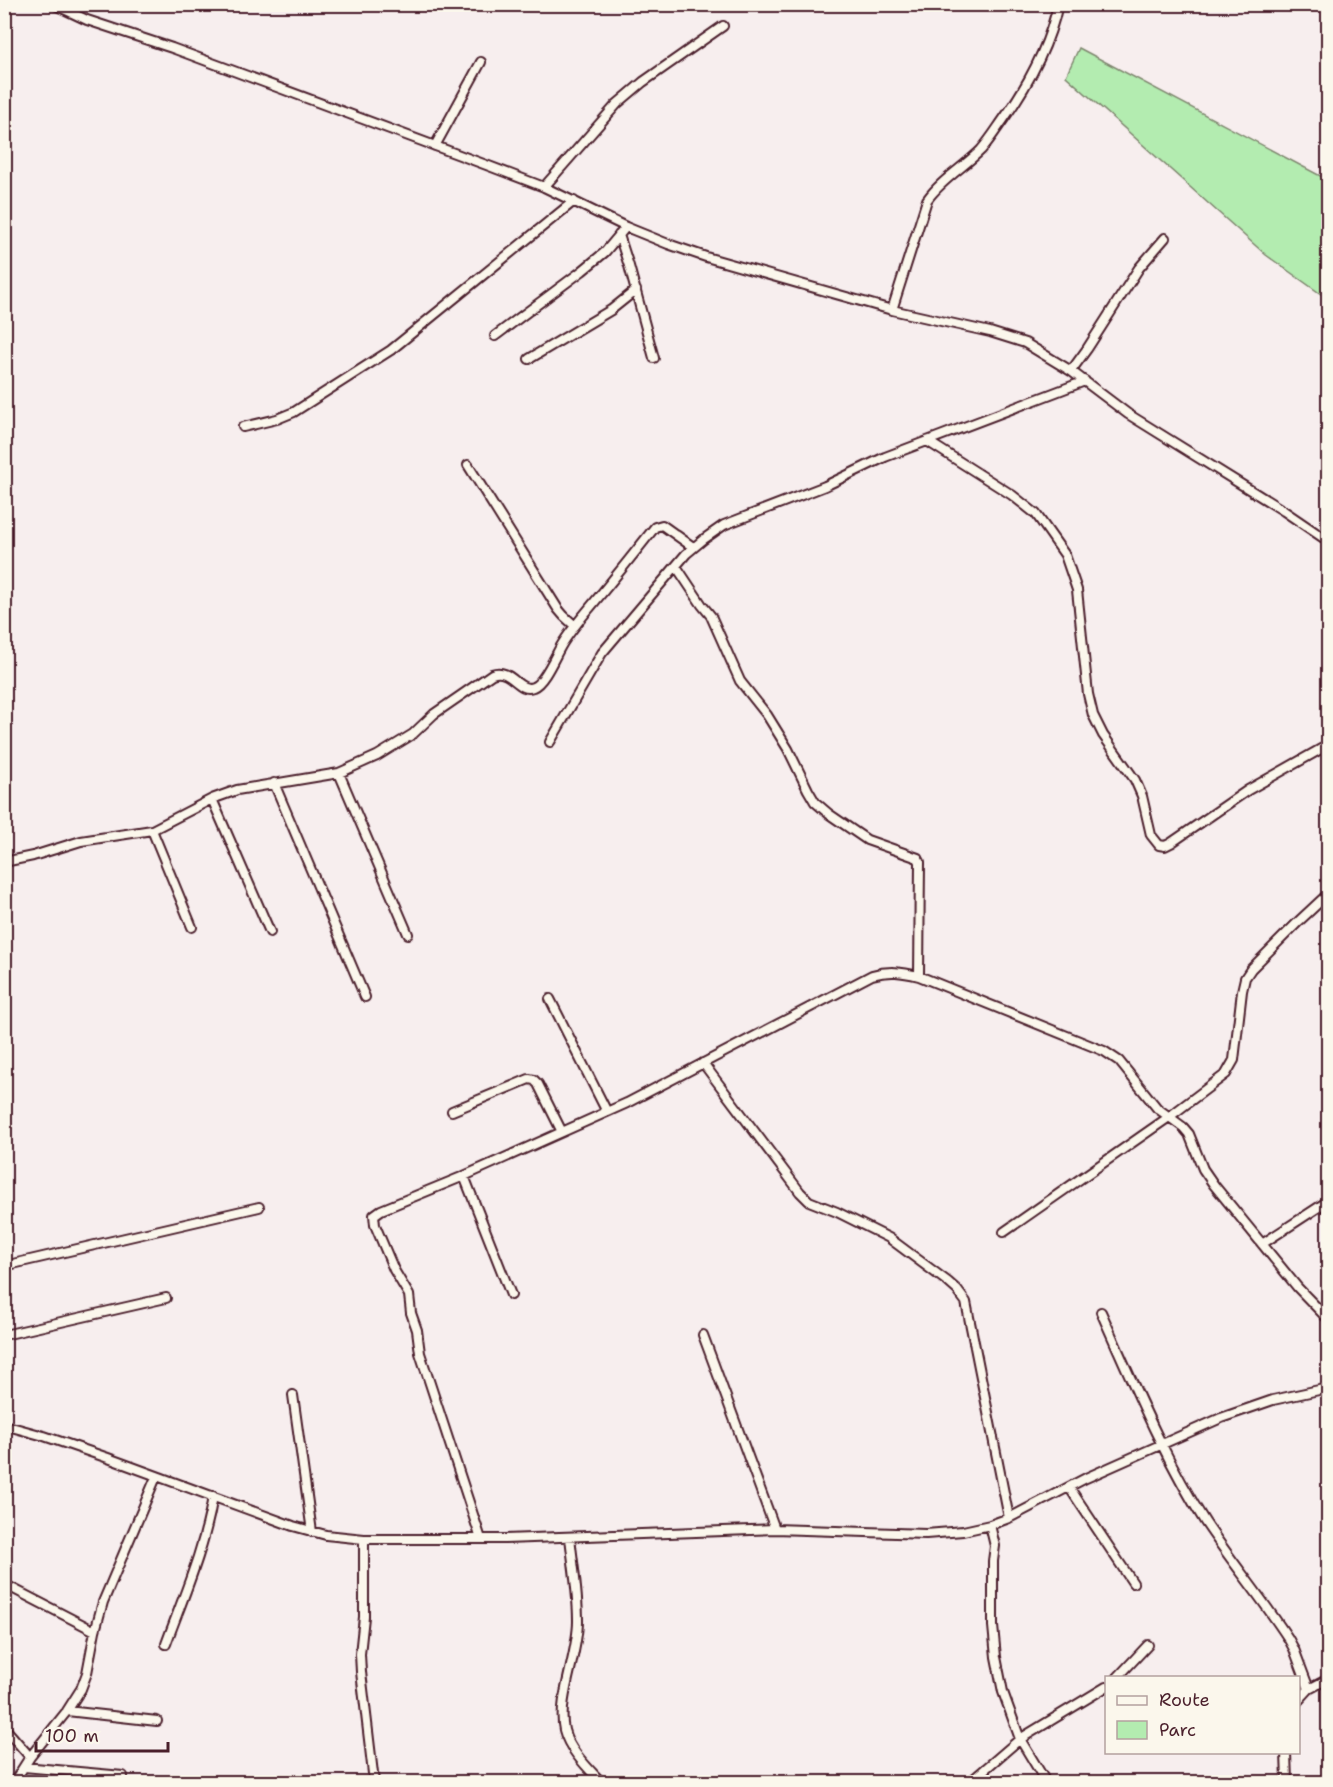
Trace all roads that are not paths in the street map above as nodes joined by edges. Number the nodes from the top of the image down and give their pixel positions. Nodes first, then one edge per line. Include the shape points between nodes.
1 (52, 4) edge
2 (1058, 4) edge
3 (723, 26) dead end
4 (481, 62) dead end
5 (435, 146) junction
6 (544, 187) junction
7 (574, 201) junction
8 (626, 226) junction
9 (619, 235) junction
10 (1165, 238) dead end
11 (636, 290) junction
12 (892, 310) junction
13 (495, 336) dead end
14 (654, 358) dead end
15 (529, 359) dead end
16 (1071, 371) junction
17 (1085, 381) junction
18 (243, 427) dead end
19 (927, 441) junction
20 (468, 465) dead end
21 (1329, 541) edge
22 (693, 547) junction
23 (676, 566) junction
24 (575, 626) junction
25 (550, 742) dead end
26 (1329, 745) edge
27 (339, 773) junction
28 (274, 783) junction
29 (212, 799) junction
30 (152, 830) junction
31 (4, 862) edge
32 (1329, 894) edge
33 (192, 927) dead end
34 (270, 932) dead end
35 (408, 934) dead end
36 (919, 976) junction
37 (365, 997) dead end
38 (550, 999) dead end
39 (703, 1063) junction
40 (452, 1111) dead end
41 (607, 1112) junction
42 (1169, 1117) junction
43 (562, 1132) junction
44 (464, 1176) junction
45 (1329, 1201) edge
46 (259, 1207) dead end
47 (1004, 1232) dead end
48 (1262, 1244) junction
49 (4, 1266) edge
50 (511, 1295) dead end
51 (166, 1298) dead end
52 (1101, 1312) dead end
53 (1329, 1319) edge
54 (4, 1335) edge
55 (703, 1335) dead end
56 (1329, 1388) edge
57 (292, 1395) dead end
58 (4, 1425) edge
59 (1162, 1445) junction
60 (156, 1477) junction
61 (1069, 1487) junction
62 (213, 1496) junction
63 (1009, 1518) junction
64 (990, 1525) junction
65 (776, 1529) junction
66 (312, 1532) junction
67 (570, 1537) junction
68 (364, 1539) junction
69 (481, 1539) junction
70 (1133, 1583) dead end
71 (4, 1584) edge
72 (94, 1631) junction
73 (166, 1644) dead end
74 (1148, 1645) dead end
75 (1118, 1676) edge
76 (1329, 1679) edge
77 (1105, 1688) edge
78 (1309, 1689) junction
79 (1300, 1700) edge
80 (67, 1711) junction
81 (157, 1720) dead end
82 (4, 1727) edge
83 (1020, 1739) junction
84 (1286, 1754) edge
85 (30, 1757) junction
86 (24, 1767) junction
87 (123, 1776) dead end
88 (14, 1782) edge
89 (374, 1782) edge
90 (601, 1782) edge
91 (970, 1782) edge
92 (1046, 1782) edge
93 (1287, 1782) edge

1 - 5 street
2 - 12 street via 1039,63 1018,99 982,148 927,200
3 - 6 street via 617,104
4 - 5 street
5 - 6 street
6 - 7 street
7 - 8 street
7 - 18 street via 391,350 294,412
8 - 9 street
8 - 12 street via 706,256
9 - 11 street
9 - 13 street via 582,272
10 - 16 street via 1134,275
11 - 14 street
11 - 15 street via 611,310
12 - 16 street via 1025,343
16 - 17 street
17 - 19 street
17 - 21 street via 1128,414
19 - 22 street via 724,525
19 - 26 street via 1036,514 1065,555 1077,590 1093,715 1135,780 1151,835 1159,844 1171,843 1248,790
20 - 24 street via 558,609
22 - 23 street
22 - 24 street via 667,527 656,527
23 - 25 street via 602,652
23 - 36 street via 711,616 740,681 788,748 815,802 867,840 918,858
24 - 27 street via 540,682 532,688 504,673 492,674 434,714 413,734
27 - 28 street
27 - 35 street
28 - 29 street
28 - 37 street
29 - 30 street
29 - 34 street
30 - 31 street via 81,842
30 - 33 street
32 - 42 street via 1245,978 1234,1060 1226,1074
36 - 39 street via 885,971 872,975
36 - 42 street via 1104,1051 1119,1061
38 - 41 street
39 - 41 street
39 - 63 street via 809,1201 889,1238 948,1282 966,1302
40 - 43 street via 530,1079 538,1083
41 - 43 street
42 - 47 street
42 - 48 street via 1189,1134 1208,1177
43 - 44 street
44 - 50 street
44 - 69 street via 374,1215 394,1270 409,1295 420,1353
45 - 48 street
46 - 49 street
48 - 53 street
51 - 54 street
52 - 59 street
55 - 65 street
56 - 59 street via 1252,1407
57 - 66 street
58 - 60 street
59 - 61 street
59 - 78 street via 1205,1522 1288,1638
60 - 62 street
60 - 72 street
61 - 63 street
61 - 70 street
62 - 66 street
62 - 73 street via 201,1549
63 - 64 street
64 - 65 street via 926,1534
64 - 83 street via 995,1546 996,1657 1003,1692
65 - 67 street
66 - 68 street
67 - 69 street
67 - 90 street via 578,1621 562,1710 564,1732
68 - 69 street
68 - 89 street via 360,1672
71 - 72 street
72 - 80 street via 87,1673
74 - 75 street
76 - 78 street
77 - 83 street
78 - 79 street
80 - 81 street
80 - 85 street
82 - 85 street
83 - 91 street
83 - 92 street
84 - 93 street
85 - 86 street
86 - 87 street
86 - 88 street

